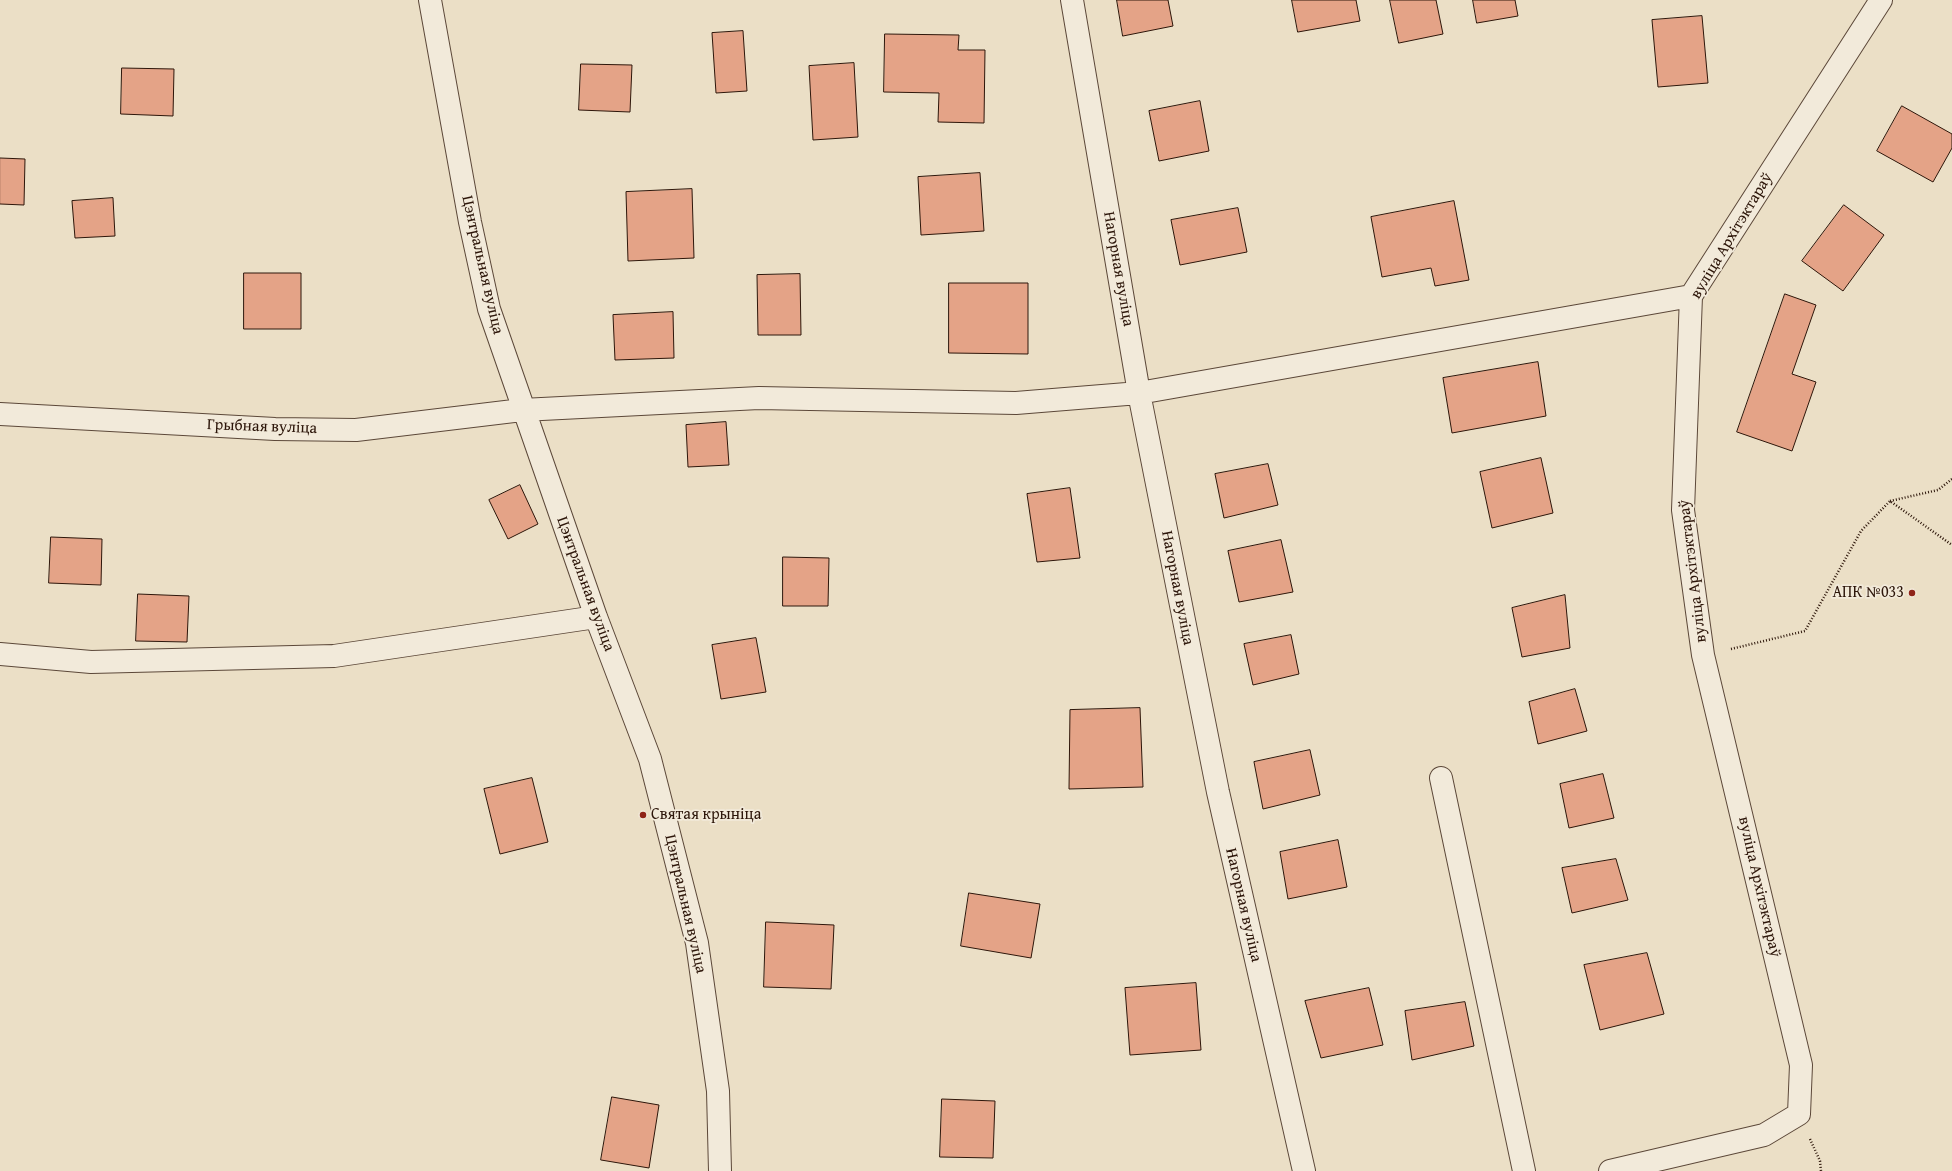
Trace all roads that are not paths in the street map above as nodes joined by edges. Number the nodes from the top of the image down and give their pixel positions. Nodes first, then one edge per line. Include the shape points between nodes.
1 (430, 0) edge
2 (1072, 0) edge
3 (1881, 0) edge
4 (1690, 296) junction
5 (1139, 393) junction
6 (522, 410) junction
7 (0, 414) edge
8 (596, 617) junction
9 (0, 654) edge
10 (1441, 778) dead end
11 (720, 1171) edge
12 (1304, 1171) edge
13 (1524, 1171) edge
14 (1610, 1171) edge

1 - 6 street, Цэнтральная вуліца via 470,222 489,309
2 - 5 street, Нагорная вуліца
3 - 4 street, вуліца Архітэктараў
4 - 5 street, Грыбная вуліца
4 - 14 street, вуліца Архітэктараў via 1683,510 1704,655 1801,1065 1799,1114 1764,1135
5 - 6 street, Грыбная вуліца via 1016,403 759,398
5 - 12 street, Нагорная вуліца via 1218,792
6 - 7 street, Грыбная вуліца via 356,430 275,429
6 - 8 street, Цэнтральная вуліца
8 - 9 street via 334,656 91,662
8 - 11 street, Цэнтральная вуліца via 650,759 697,943 718,1091
10 - 13 street

